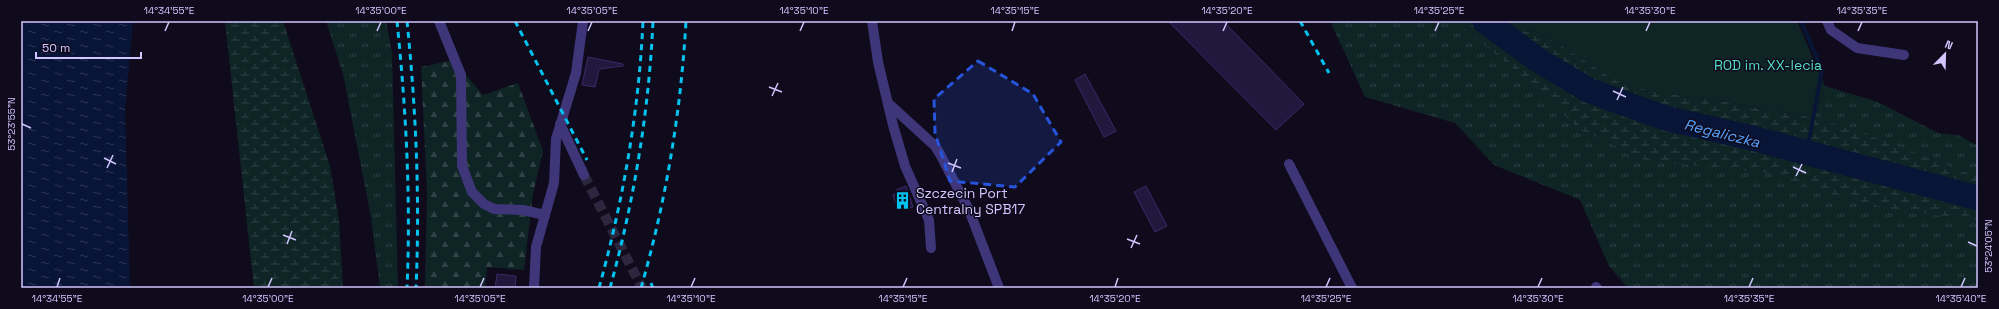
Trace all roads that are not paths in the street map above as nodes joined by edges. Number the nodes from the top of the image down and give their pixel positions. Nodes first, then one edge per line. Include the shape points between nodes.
1 (440, 21) edge
2 (583, 21) edge
3 (872, 21) edge
4 (1827, 21) edge
5 (1904, 55) dead end
6 (888, 102) junction
7 (560, 124) junction
8 (1289, 164) dead end
9 (584, 175) tunnel mouth
10 (545, 215) junction
11 (931, 248) dead end
12 (534, 288) edge
13 (999, 288) edge
14 (1352, 288) edge

1 - 10 lane via 461,75 462,166 472,192 484,204 494,208
2 - 7 lane via 576,73
3 - 6 lane via 878,62
4 - 5 lane via 1831,30 1857,48
6 - 11 lane via 903,160 929,220
6 - 13 lane via 940,154 969,210
7 - 9 lane
7 - 10 lane via 555,150 554,183
8 - 14 lane
10 - 12 lane via 534,260

